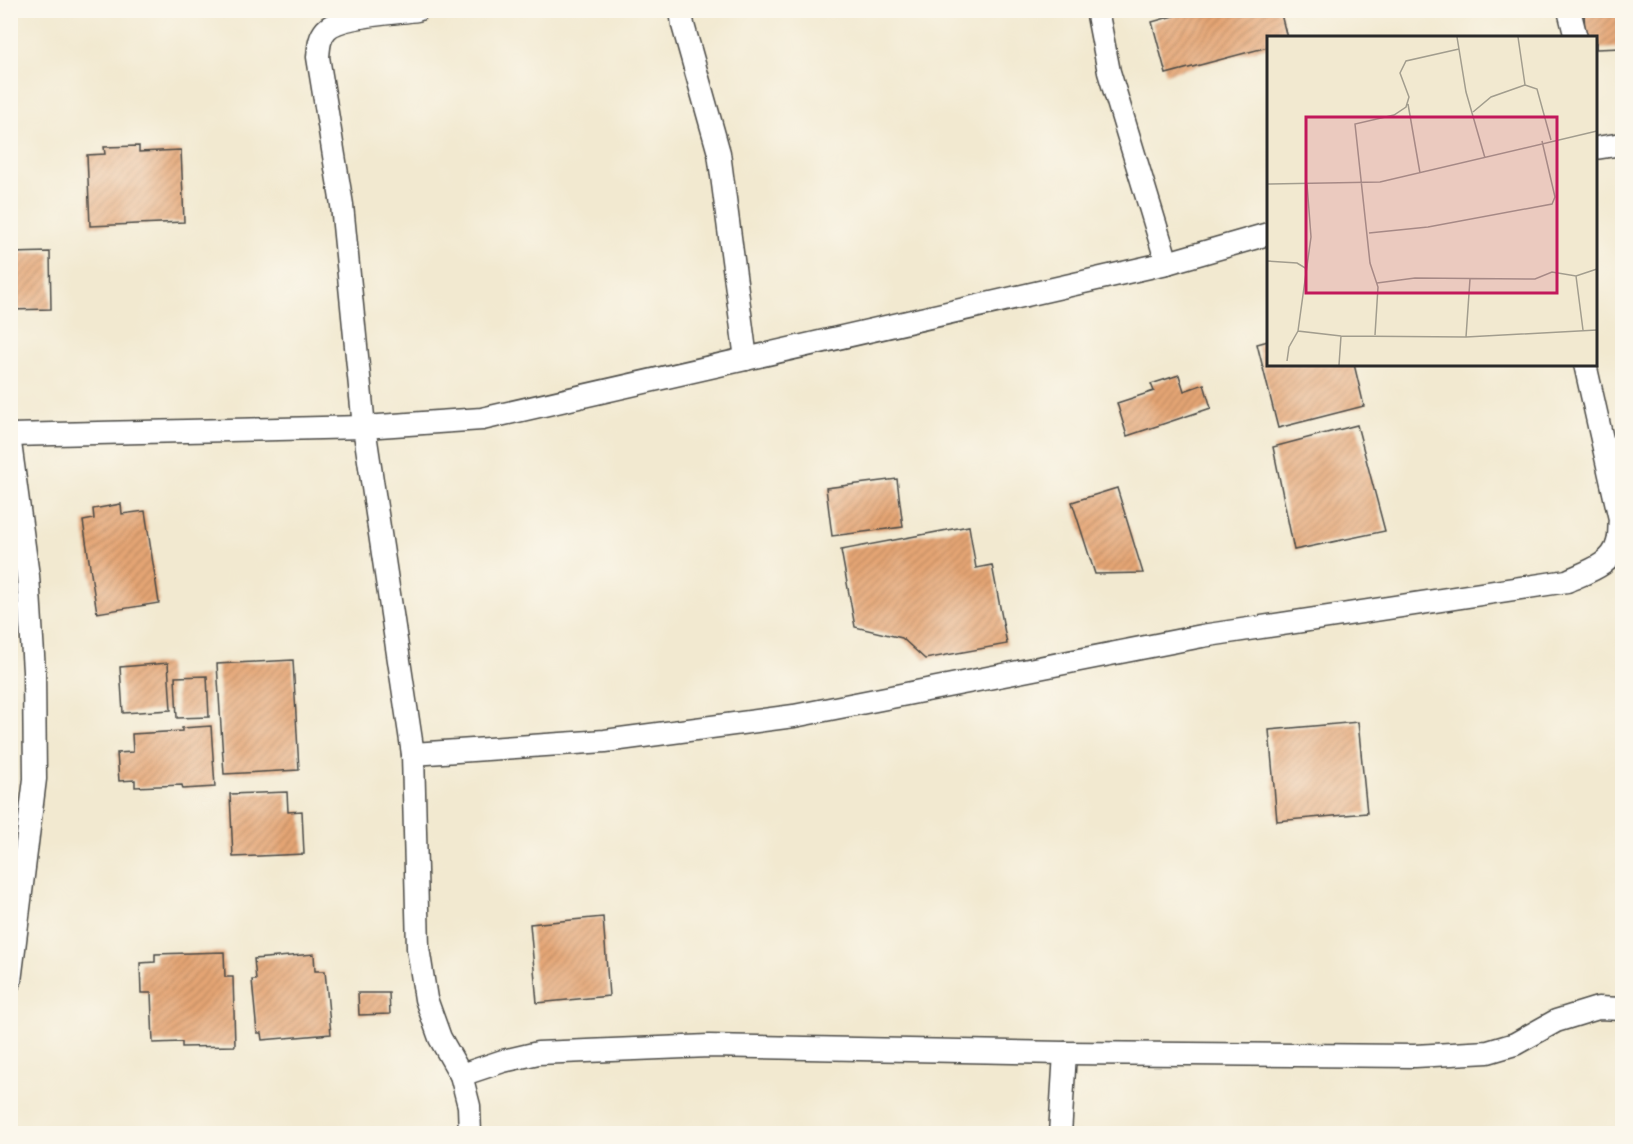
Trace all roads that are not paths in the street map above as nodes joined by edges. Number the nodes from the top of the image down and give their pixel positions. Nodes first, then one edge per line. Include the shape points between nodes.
1 (417, 10) edge
2 (681, 10) edge
3 (1097, 10) edge
4 (1569, 10) edge
5 (1576, 36) edge
6 (1597, 144) edge
7 (1623, 144) edge
8 (1267, 235) edge
9 (1167, 263) junction
10 (746, 359) junction
11 (1585, 366) edge
12 (364, 427) junction
13 (10, 435) edge
14 (10, 443) edge
15 (413, 754) junction
16 (10, 981) edge
17 (1623, 1009) edge
18 (1065, 1053) junction
19 (461, 1076) junction
20 (470, 1134) edge
21 (1060, 1134) edge

1 - 12 street via 356,17 327,29 319,42 318,57 342,205
2 - 10 street via 719,153
3 - 9 street via 1109,72
4 - 5 street
6 - 7 street
8 - 9 street
9 - 10 street
10 - 12 street via 482,419
11 - 15 street via 1620,519 1619,531 1613,555 1567,581 1202,636 794,716 605,741
12 - 13 street
12 - 15 street
14 - 16 street via 28,588 35,779
15 - 19 street via 418,948 426,999 440,1038
17 - 18 street via 1598,1008 1556,1021 1515,1044 1488,1052 1415,1056
18 - 19 street via 709,1046 538,1053
18 - 21 street
19 - 20 street via 469,1106

